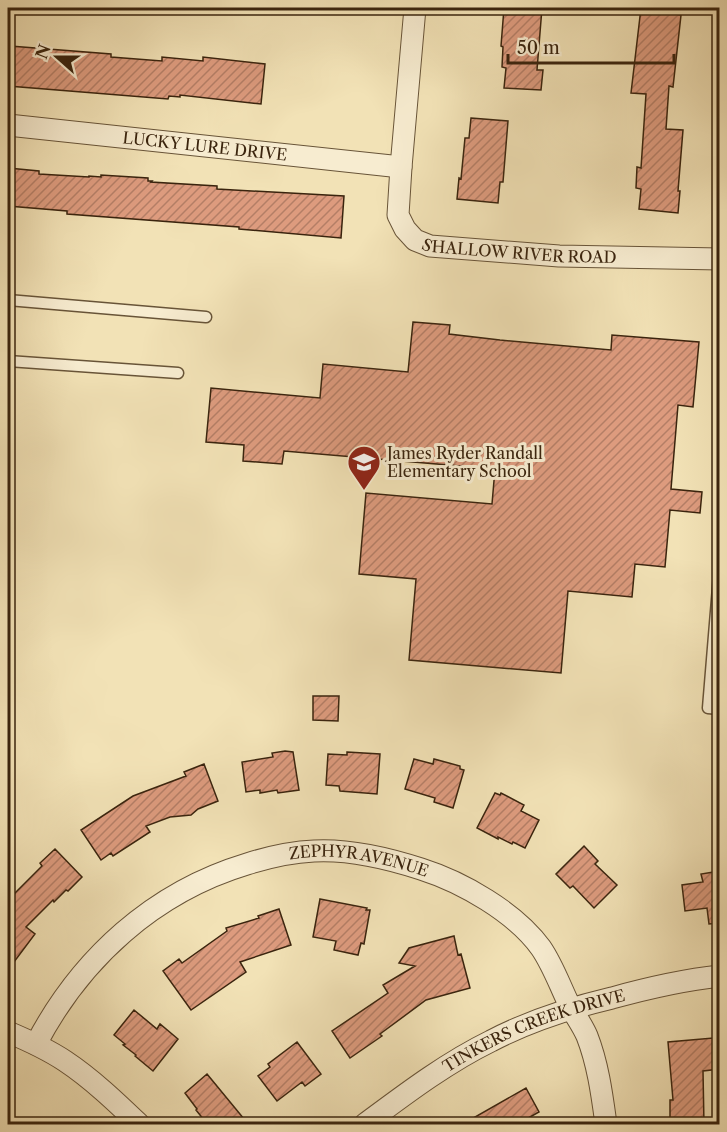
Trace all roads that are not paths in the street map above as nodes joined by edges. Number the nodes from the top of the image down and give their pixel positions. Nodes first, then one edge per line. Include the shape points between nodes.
1 (415, 8) edge
2 (8, 125) edge
3 (401, 167) junction
4 (720, 259) edge
5 (8, 300) edge
6 (206, 317) dead end
7 (8, 361) edge
8 (177, 373) dead end
9 (720, 563) edge
10 (720, 709) edge
11 (720, 976) edge
12 (571, 1008) junction
13 (8, 1032) edge
14 (36, 1044) junction
15 (139, 1125) edge
16 (365, 1125) edge
17 (606, 1125) edge

1 - 3 street, SHALLOW RIVER ROAD
2 - 3 street, LUCKY LURE DRIVE
3 - 4 street, SHALLOW RIVER ROAD via 398,215 415,240 430,246 559,256
5 - 6 lane
7 - 8 lane
9 - 10 lane via 708,708
11 - 12 street, TINKERS CREEK DRIVE via 661,985
12 - 14 street, ZEPHYR AVENUE via 540,947 525,930 483,898 411,866 342,851 315,851 289,853 231,868 148,911 115,939 68,991
12 - 16 street, TINKERS CREEK DRIVE via 490,1041
12 - 17 street, ZEPHYR AVENUE via 596,1063
13 - 14 street
14 - 15 street via 92,1082

